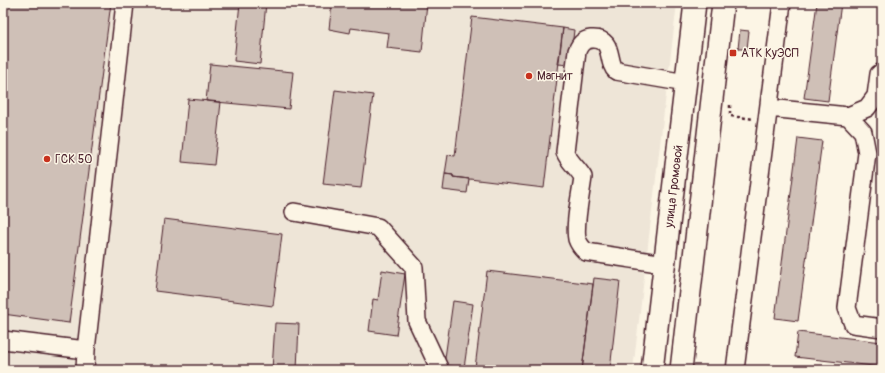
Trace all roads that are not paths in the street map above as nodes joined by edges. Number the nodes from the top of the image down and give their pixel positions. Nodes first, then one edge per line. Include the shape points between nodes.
1 (125, 3) edge
2 (695, 3) edge
3 (723, 3) edge
4 (782, 3) edge
5 (882, 72) edge
6 (686, 83) junction
7 (769, 108) junction
8 (848, 116) junction
9 (294, 212) dead end
10 (665, 264) junction
11 (882, 328) edge
12 (3, 340) edge
13 (684, 340) junction
14 (86, 350) junction
15 (85, 370) edge
16 (440, 370) edge
17 (652, 370) edge
18 (681, 370) edge
19 (690, 370) edge
20 (735, 370) edge

1 - 14 lane
2 - 6 main road, улица Громовой
3 - 13 main road
4 - 7 lane
5 - 8 lane via 879,74 876,96 867,108
6 - 10 main road, улица Громовой
6 - 10 lane via 616,71 612,67 610,50 596,39 584,41 577,51 565,152 568,160 583,177 578,240 586,252
7 - 8 lane
7 - 20 lane
8 - 11 lane via 863,132 867,153 847,308 853,324
9 - 16 lane via 378,227 414,268 417,321
10 - 17 main road, улица Громовой
12 - 14 lane
13 - 18 main road
13 - 19 lane
14 - 15 lane

